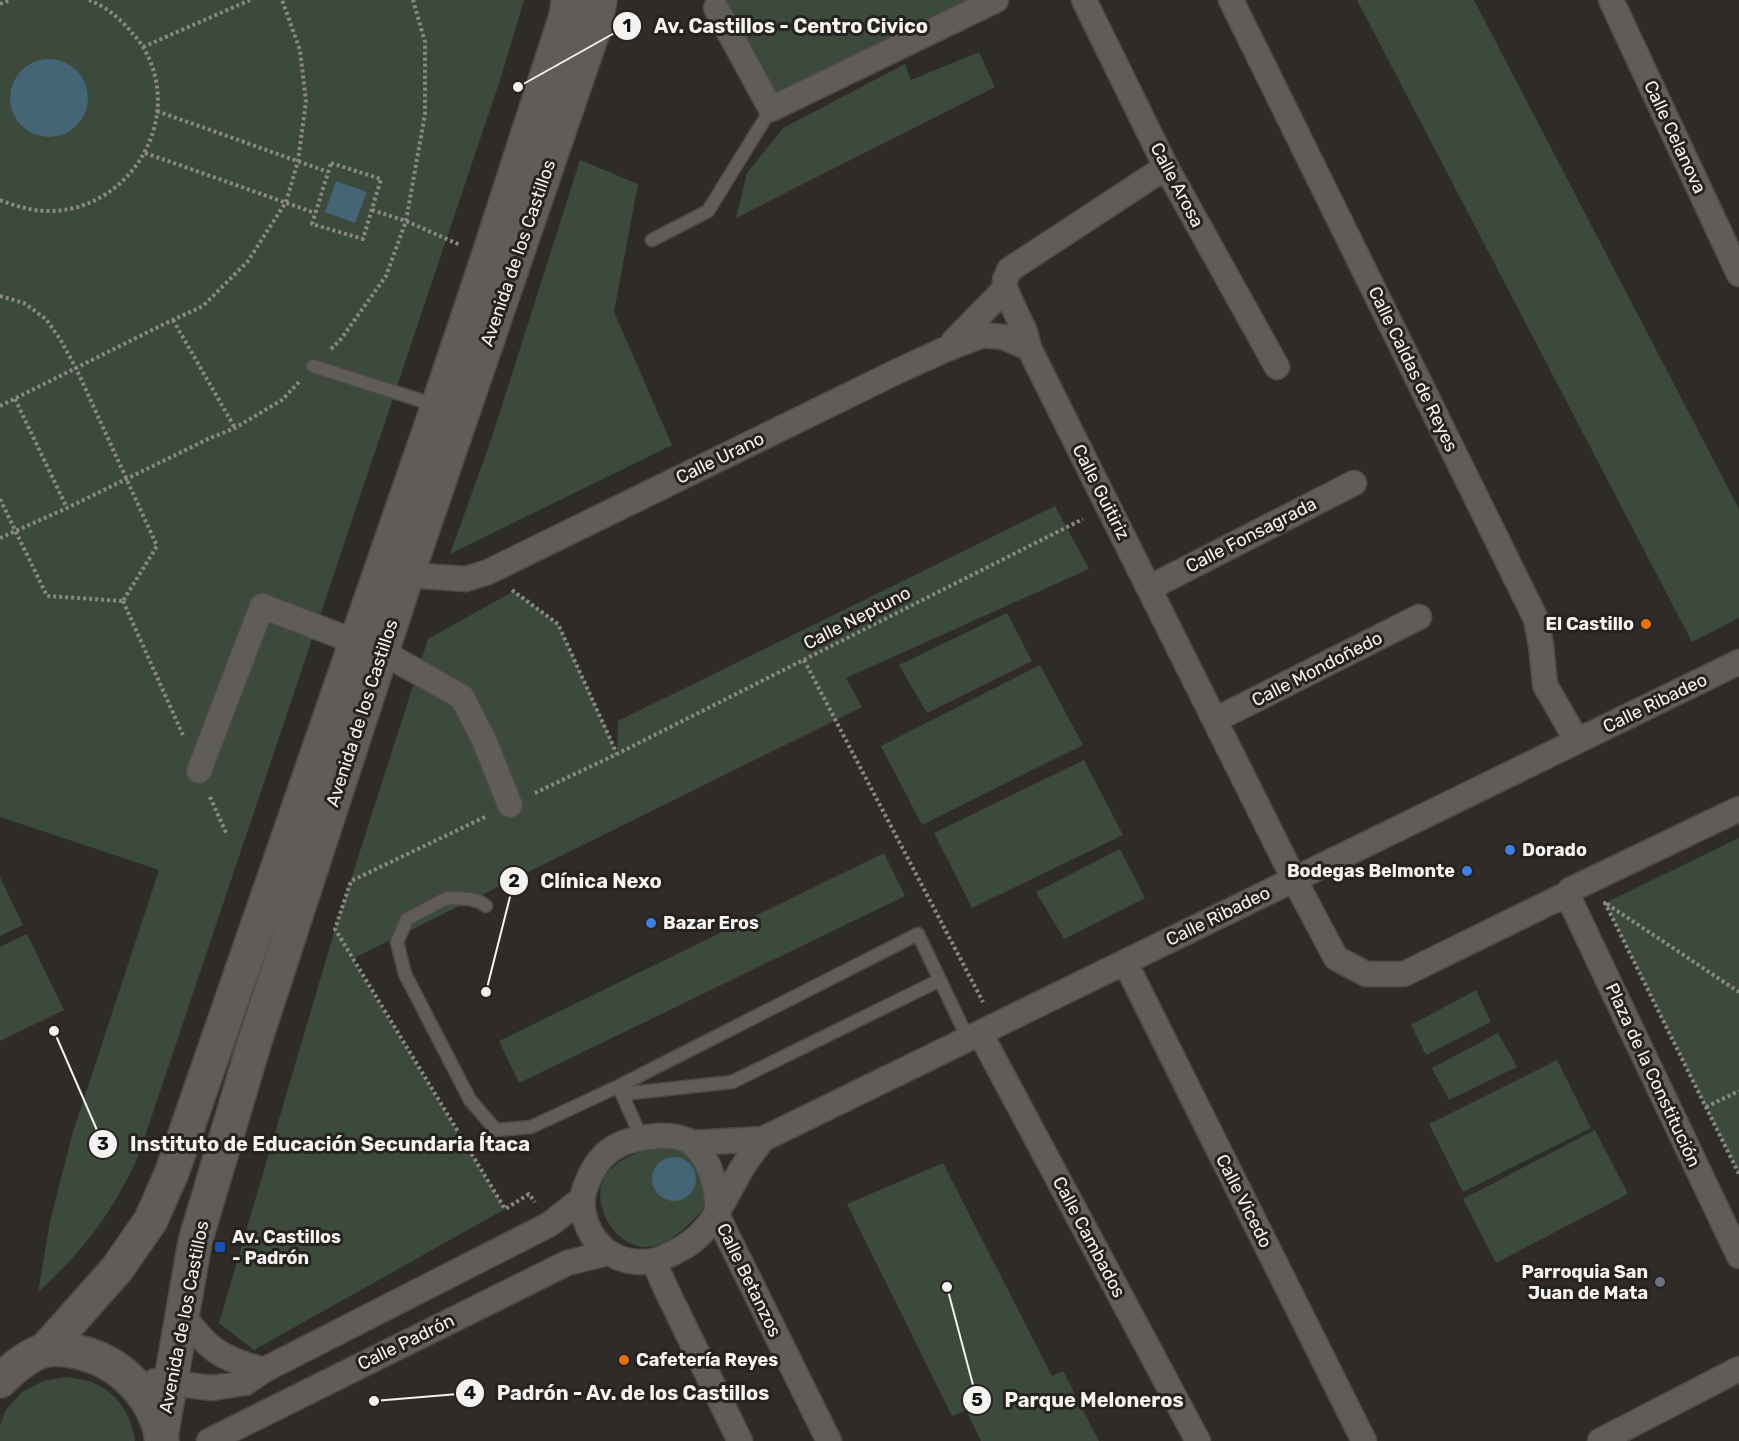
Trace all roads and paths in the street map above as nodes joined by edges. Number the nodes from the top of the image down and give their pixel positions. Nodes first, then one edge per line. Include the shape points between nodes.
1 (9, 0) edge
2 (89, 0) edge
3 (250, 0) edge
4 (282, 0) edge
5 (413, 0) edge
6 (568, 0) edge
7 (600, 0) edge
8 (996, 0) edge
9 (1084, 0) edge
10 (1231, 0) edge
11 (1611, 0) edge
12 (2, 2) edge
13 (716, 8) dead end
14 (143, 47) junction
15 (771, 109) junction
16 (157, 111) junction
17 (145, 153) junction
18 (298, 161) junction
19 (1166, 167) junction
20 (328, 172) junction
21 (0, 200) edge
22 (286, 202) junction
23 (372, 210) junction
24 (315, 213) junction
25 (406, 221) junction
26 (652, 240) dead end
27 (488, 258) junction
28 (1739, 274) edge
29 (1005, 289) junction
30 (0, 296) edge
31 (173, 320) junction
32 (1029, 348) junction
33 (944, 350) junction
34 (314, 366) junction
35 (1277, 367) dead end
36 (76, 368) junction
37 (15, 399) junction
38 (0, 406) edge
39 (438, 406) junction
40 (235, 428) junction
41 (126, 479) junction
42 (1354, 483) dead end
43 (0, 499) edge
44 (1108, 506) junction
45 (67, 508) junction
46 (15, 531) junction
47 (0, 538) edge
48 (395, 570) junction
49 (488, 572) junction
50 (1149, 588) junction
51 (123, 601) junction
52 (1419, 617) dead end
53 (369, 647) junction
54 (804, 660) junction
55 (1739, 662) edge
56 (1215, 720) junction
57 (1577, 741) junction
58 (617, 754) junction
59 (199, 771) junction
60 (510, 805) junction
61 (1739, 809) edge
62 (226, 835) dead end
63 (1294, 879) junction
64 (1567, 894) junction
65 (1616, 898) dead end
66 (1605, 903) junction
67 (486, 906) dead end
68 (1125, 962) junction
69 (940, 980) junction
70 (1739, 992) edge
71 (983, 1002) dead end
72 (974, 1036) junction
73 (619, 1090) junction
74 (1739, 1091) edge
75 (1706, 1107) junction
76 (641, 1137) junction
77 (763, 1139) junction
78 (691, 1143) junction
79 (1739, 1174) edge
80 (582, 1199) junction
81 (540, 1209) dead end
82 (717, 1215) junction
83 (608, 1253) junction
84 (1739, 1256) edge
85 (654, 1262) junction
86 (183, 1315) junction
87 (45, 1350) junction
88 (1739, 1369) edge
89 (264, 1370) junction
90 (129, 1378) junction
91 (0, 1381) edge
92 (171, 1384) junction
93 (162, 1439) edge
94 (209, 1441) edge
95 (740, 1441) edge
96 (829, 1441) edge
97 (1198, 1441) edge
98 (1364, 1441) edge
99 (1600, 1441) edge

1 - 12 path
2 - 14 path via 121,20
3 - 14 path
4 - 18 path via 300,50 306,102
5 - 25 path via 425,42 426,114
6 - 27 street, Avenida de los Castillos
7 - 48 street, Avenida de los Castillos via 576,82
8 - 15 street
9 - 19 street, Calle Arosa
10 - 57 street, Calle Caldas de Reyes via 1536,619 1545,685
11 - 28 street, Calle Celanova
13 - 15 street
14 - 16 path via 153,70
15 - 26 lane via 708,211
16 - 17 path
16 - 18 path
17 - 21 path via 119,185 74,208 49,211
17 - 22 path
18 - 20 path
18 - 22 path
19 - 29 street via 1009,270
19 - 35 street, Calle Arosa
20 - 23 path via 331,163 381,179
20 - 24 path
22 - 24 path
22 - 31 path via 248,261 203,306
23 - 24 path via 363,239 312,224
23 - 25 path
25 - 27 path
25 - 34 path via 386,276 341,339
27 - 39 street, Avenida de los Castillos
29 - 32 street, Calle Guitiriz
29 - 33 street
30 - 36 path via 24,303 46,319
31 - 36 path
31 - 40 path
32 - 33 street, Calle Urano via 1003,337 983,335
32 - 44 street, Calle Guitiriz
33 - 49 street, Calle Urano
34 - 39 lane
34 - 40 path via 282,400
36 - 37 path
36 - 41 path
37 - 38 path
37 - 45 path
39 - 48 street, Avenida de los Castillos
40 - 41 path
41 - 45 path
41 - 51 path via 157,546
42 - 50 street, Calle Fonsagrada
43 - 46 path
44 - 50 street, Calle Guitiriz
44 - 54 path, Calle Neptuno
45 - 46 path
46 - 47 path
46 - 51 path via 47,596
48 - 49 street, Calle Urano via 466,579
48 - 53 street, Avenida de los Castillos
49 - 58 path via 558,624
50 - 56 street, Calle Guitiriz
51 - 59 path
52 - 56 street, Calle Mondoñedo
53 - 59 street via 262,606
53 - 60 street via 462,697
53 - 86 street, Avenida de los Castillos via 195,1242
53 - 87 street, Avenida de los Castillos via 151,1220 117,1269
54 - 58 path, Calle Neptuno
54 - 71 path
55 - 57 street, Calle Ribadeo
56 - 63 street, Calle Guitiriz
57 - 63 street, Calle Ribadeo
58 - 60 path, Calle Neptuno
59 - 62 path
60 - 81 path, Calle Neptuno via 351,880 335,929 506,1209 530,1194
61 - 64 street
63 - 64 street via 1336,958 1366,974 1404,974
63 - 68 street, Calle Ribadeo
64 - 84 street, Plaza de la Constitución
65 - 66 path
66 - 70 path
66 - 75 path
67 - 73 lane via 470,899 447,898 407,919 397,942 405,974 470,1100 496,1130 531,1127
68 - 72 street, Calle Ribadeo
68 - 98 street, Calle Vicedo
69 - 72 lane
69 - 73 lane via 732,1082
69 - 73 lane via 918,934
72 - 77 street, Calle Ribadeo
72 - 97 street, Calle Cambados
73 - 76 lane
74 - 75 path
75 - 79 path
76 - 78 street via 667,1135
76 - 80 street via 617,1144 598,1161
77 - 78 street, Calle Ribadeo
77 - 82 street, Calle Ribadeo
78 - 82 street via 709,1164 718,1198
80 - 83 street via 587,1228
80 - 89 street via 550,1224
82 - 85 street via 687,1246
82 - 96 street, Calle Betanzos
83 - 85 street via 632,1262
83 - 94 street, Calle Padrón via 567,1263
85 - 95 street
86 - 89 street via 216,1353
86 - 92 street, Avenida de los Castillos
87 - 90 street via 90,1355
87 - 91 street
88 - 99 street
89 - 92 street via 245,1383 212,1388
90 - 92 street
90 - 93 street via 144,1395
92 - 93 street, Avenida de los Castillos

